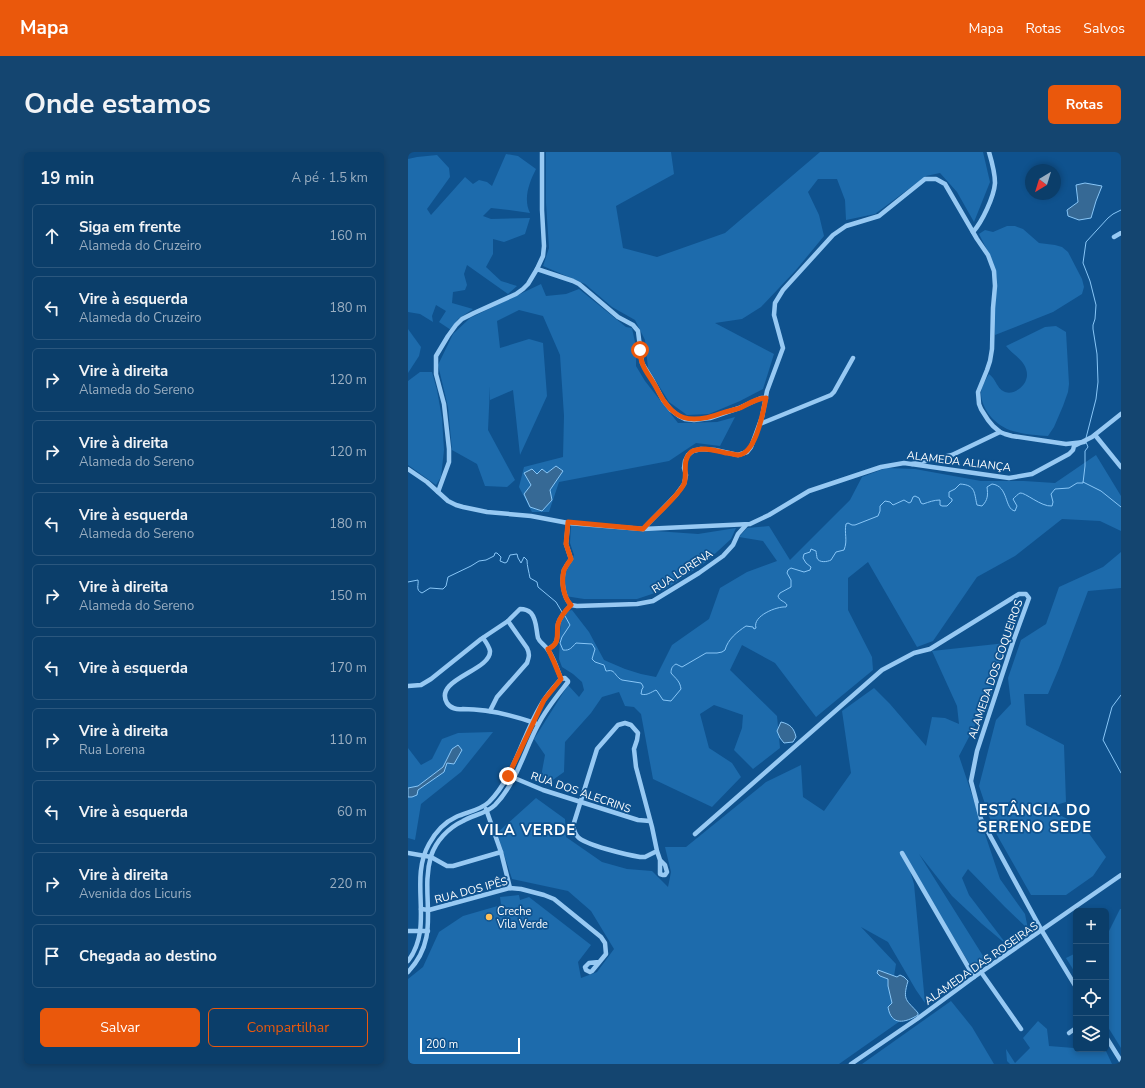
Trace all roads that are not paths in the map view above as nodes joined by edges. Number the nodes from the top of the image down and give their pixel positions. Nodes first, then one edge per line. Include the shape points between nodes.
1 (542, 152) edge
2 (990, 152) edge
3 (973, 232) junction
4 (1121, 233) edge
5 (1114, 236) dead end
6 (537, 269) junction
7 (852, 358) dead end
8 (766, 398) junction
9 (1121, 414) edge
10 (760, 424) junction
11 (1000, 432) junction
12 (1093, 436) junction
13 (1084, 442) junction
14 (910, 464) junction
15 (1121, 467) edge
16 (408, 469) edge
17 (438, 492) junction
18 (568, 522) junction
19 (746, 525) junction
20 (643, 529) junction
21 (571, 605) junction
22 (508, 621) junction
23 (483, 638) junction
24 (548, 649) junction
25 (561, 679) junction
26 (408, 686) edge
27 (490, 711) junction
28 (532, 722) junction
29 (538, 725) junction
30 (508, 776) junction
31 (514, 778) junction
32 (580, 801) junction
33 (485, 805) junction
34 (487, 811) junction
35 (650, 821) junction
36 (695, 834) dead end
37 (656, 851) junction
38 (501, 852) junction
39 (902, 853) dead end
40 (408, 854) edge
41 (424, 856) junction
42 (431, 857) junction
43 (660, 860) dead end
44 (1121, 875) edge
45 (510, 888) junction
46 (421, 909) junction
47 (429, 910) junction
48 (1042, 930) junction
49 (408, 931) edge
50 (428, 931) junction
51 (421, 932) junction
52 (408, 961) edge
53 (599, 962) dead end
54 (408, 972) edge
55 (981, 972) junction
56 (974, 977) junction
57 (1073, 982) edge
58 (1021, 1029) dead end
59 (1073, 1030) edge
60 (1069, 1032) dead end
61 (1109, 1042) edge
62 (1121, 1061) edge
63 (851, 1064) edge

1 - 6 street via 544,246
2 - 3 street via 995,184 988,207
3 - 8 street via 945,184 936,179 925,179 879,216 846,226 833,235 783,290 775,303 774,315 783,348
3 - 11 street via 988,255 995,281 992,349 978,392 978,400 988,420
4 - 5 street
6 - 8 street via 579,284 618,317 634,325 638,331 642,363 663,400 679,416 694,420 710,418
6 - 17 street via 528,284 516,294 462,320 436,356 436,374 444,404 449,449 448,462
7 - 10 street via 831,395
8 - 10 street
9 - 12 street, ALAMEDA ALIANÇA
10 - 20 street via 751,447 743,454 701,449 688,455 684,468 684,484
11 - 13 street via 1062,444
11 - 14 street via 952,455
12 - 13 street, ALAMEDA ALIANÇA
12 - 15 street
13 - 14 street, ALAMEDA ALIANÇA via 1074,446 1069,454 1032,474 1009,478
14 - 19 street, ALAMEDA ALIANÇA via 882,467 809,491 764,518
16 - 17 street, ALAMEDA ALIANÇA
17 - 18 street, ALAMEDA ALIANÇA via 448,501 463,507
18 - 20 street, ALAMEDA ALIANÇA
18 - 21 street via 566,544 571,559 564,572 563,581 567,601
19 - 20 street, ALAMEDA ALIANÇA
19 - 21 street, RUA LORENA via 723,556 699,574 653,601 637,604
21 - 24 street via 558,623 556,642
22 - 23 street
22 - 24 street via 522,609 528,610 535,622 538,638
22 - 27 street via 527,648 529,658 497,697
23 - 26 street via 431,679 421,685
23 - 27 street via 490,652 489,657 468,674 454,680 445,697 452,708 458,710
24 - 25 street
25 - 28 street via 544,700
25 - 29 street via 564,678 568,682 550,704
27 - 28 street
28 - 29 street
28 - 30 street
29 - 31 street
30 - 31 street, RUA DOS ALECRINS
30 - 33 street
31 - 32 street, RUA DOS ALECRINS
31 - 34 street via 501,798
32 - 35 street, RUA DOS ALECRINS via 638,820
32 - 35 street via 597,749 618,725 625,723 638,733 634,749 636,767
32 - 37 street via 573,826 579,838 640,857 646,857
33 - 34 street
33 - 41 street via 455,817 443,826 429,844
34 - 38 street
34 - 42 street via 463,821 450,830 434,846
35 - 37 street
36 - 48 street, ALAMEDA DOS COQUEIROS via 882,670 914,653 930,649 1019,594 1026,594 1030,598 977,750 971,781 981,819
37 - 43 street
38 - 42 street via 453,866 447,866
38 - 45 street
39 - 56 street
40 - 41 street
41 - 42 street
41 - 46 street via 420,875
42 - 47 street via 427,874
44 - 48 street, ALAMEDA DAS ROSEIRAS
45 - 47 street, RUA DOS IPÊS
45 - 53 street, RUA DOS IPÊS via 544,894 554,899 601,936 607,951
46 - 47 street, RUA DOS IPÊS
46 - 51 street
47 - 50 street
48 - 55 street, ALAMEDA DAS ROSEIRAS
48 - 57 street
49 - 51 street
50 - 51 street
50 - 54 street via 420,956
51 - 52 street via 413,955
55 - 56 street, ALAMEDA DAS ROSEIRAS
55 - 58 street
56 - 63 street, ALAMEDA DAS ROSEIRAS
59 - 60 street
61 - 62 street

